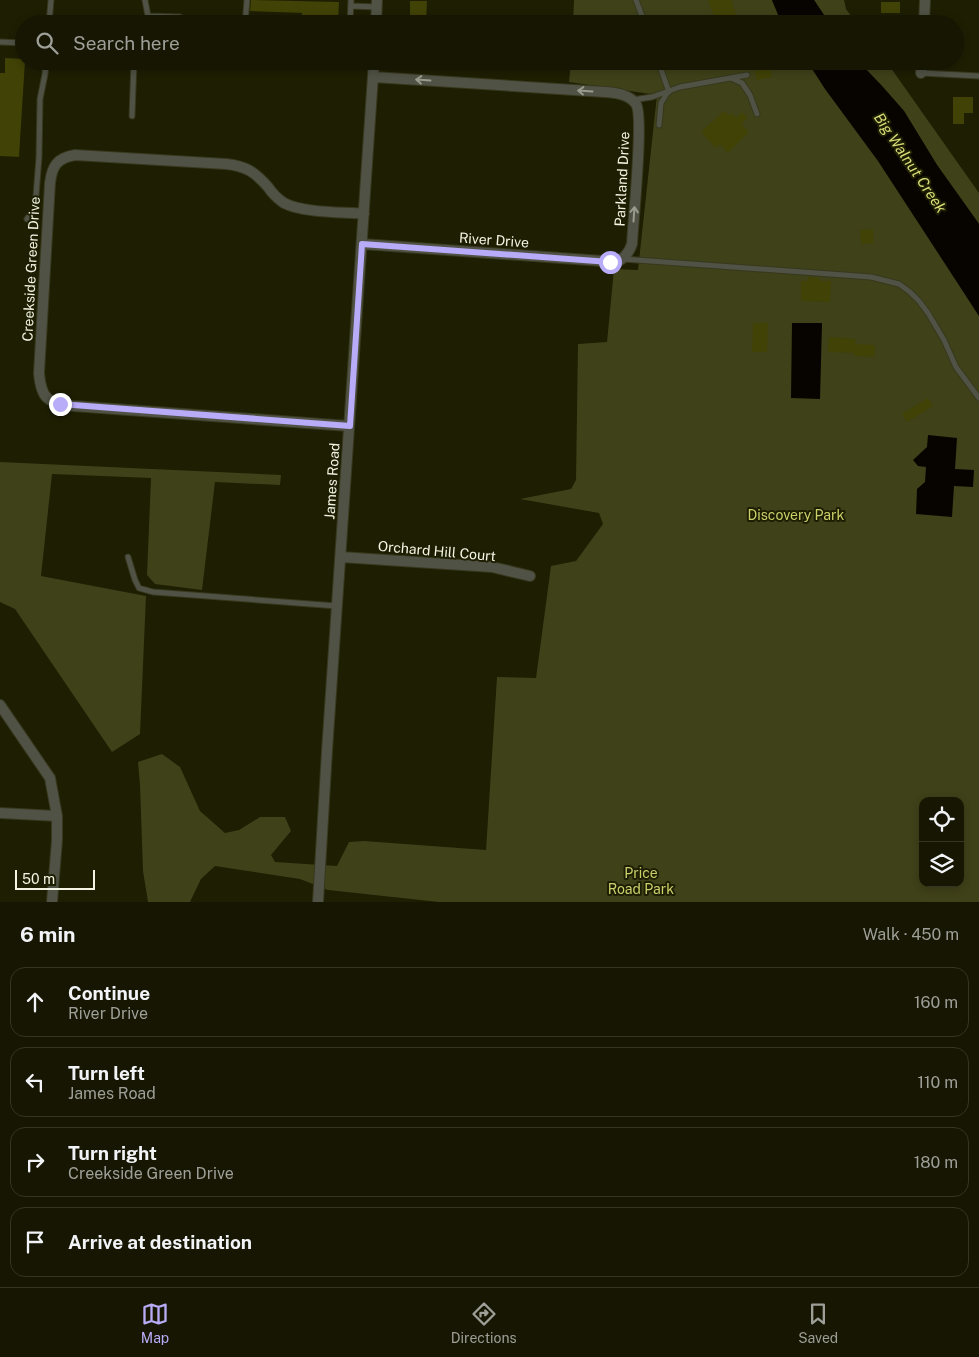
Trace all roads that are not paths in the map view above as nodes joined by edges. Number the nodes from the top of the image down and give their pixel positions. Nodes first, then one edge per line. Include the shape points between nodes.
1 (50, 0) edge
2 (145, 0) edge
3 (247, 0) edge
4 (636, 0) edge
5 (925, 0) edge
6 (351, 3) edge
7 (377, 3) edge
8 (49, 15) edge
9 (148, 15) edge
10 (246, 15) edge
11 (642, 15) edge
12 (924, 15) edge
13 (0, 42) edge
14 (15, 43) edge
15 (45, 70) edge
16 (134, 70) edge
17 (373, 70) edge
18 (661, 70) edge
19 (921, 70) edge
20 (921, 73) joint
21 (748, 75) dead end
22 (979, 76) edge
23 (373, 77) junction
24 (730, 78) junction
25 (669, 92) junction
26 (632, 100) junction
27 (757, 114) dead end
28 (132, 116) dead end
29 (659, 125) dead end
30 (364, 214) junction
31 (27, 219) dead end
32 (362, 244) junction
33 (622, 259) junction
34 (979, 398) edge
35 (350, 426) junction
36 (128, 556) dead end
37 (341, 557) junction
38 (530, 576) dead end
39 (338, 606) junction
40 (0, 705) edge
41 (0, 813) edge
42 (56, 816) junction
43 (52, 902) edge
44 (318, 902) edge

1 - 8 lane
2 - 9 lane
3 - 10 lane
4 - 11 lane
5 - 12 street
6 - 7 lane
13 - 14 lane
15 - 31 lane via 40,99 35,210
16 - 28 lane
17 - 23 street, James Road
18 - 25 lane
19 - 20 street
20 - 22 lane
21 - 24 lane
26 -> 23 street via 623,94 605,92
23 - 30 street, James Road
24 - 25 lane
24 - 27 lane via 742,82
25 - 26 lane
25 - 29 lane via 661,103
33 -> 26 street, Parkland Drive via 632,244 638,154 639,118
30 - 32 street, James Road
30 - 35 street, Creekside Green Drive via 294,207 284,203 254,172 226,164 75,154 53,166 50,183 40,386 50,400 73,406
32 - 33 street, River Drive via 610,262
32 - 35 street, James Road
33 - 34 lane via 870,277 899,284 928,313 956,368
35 - 37 street, James Road
36 - 39 lane via 139,588 153,592
37 - 38 street, Orchard Hill Court via 492,568
37 - 39 street, James Road
39 - 44 street, James Road
40 - 42 street via 50,778
41 - 42 street
42 - 43 street

